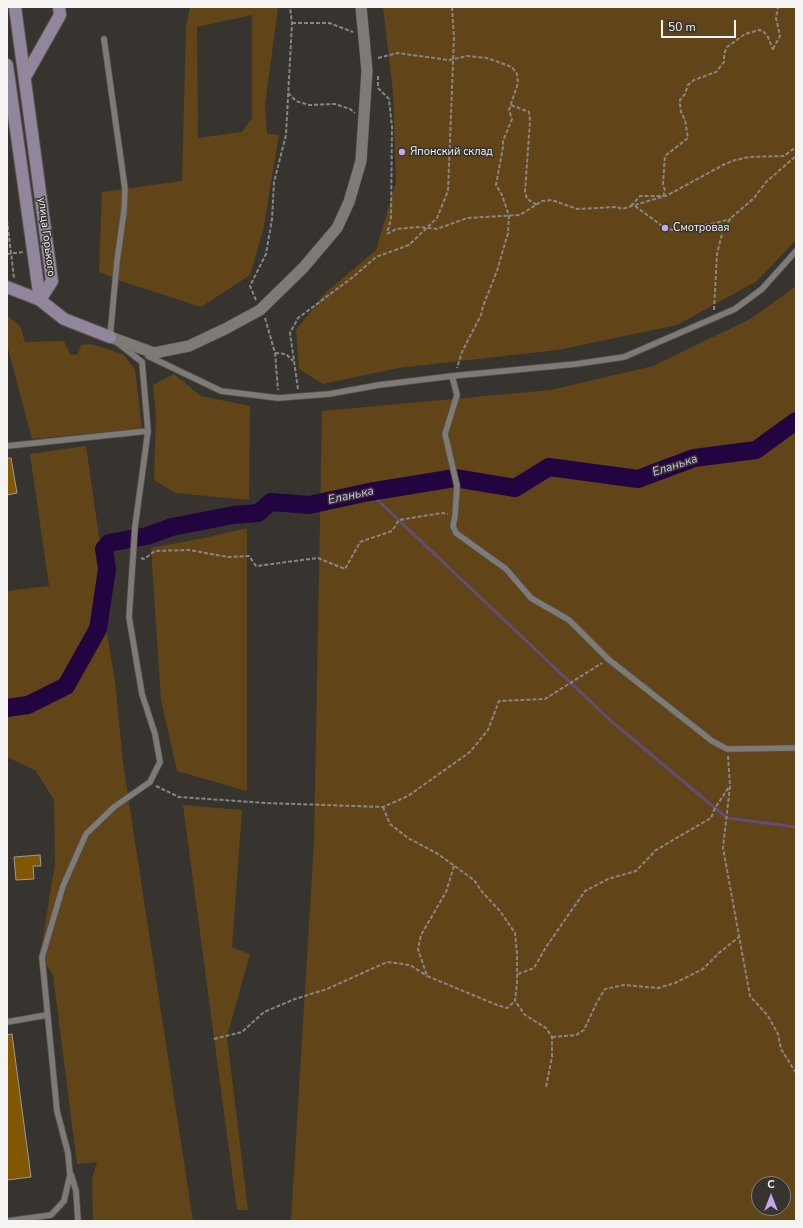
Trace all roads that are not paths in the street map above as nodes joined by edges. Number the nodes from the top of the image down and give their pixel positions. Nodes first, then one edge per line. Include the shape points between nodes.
1 (15, 7) edge
2 (59, 7) edge
3 (361, 7) edge
4 (104, 39) dead end
5 (7, 65) edge
6 (25, 77) junction
7 (796, 251) edge
8 (7, 286) edge
9 (40, 300) junction
10 (110, 337) junction
11 (452, 376) junction
12 (148, 431) junction
13 (7, 446) edge
14 (796, 748) edge
15 (47, 1015) junction
16 (7, 1022) edge
17 (68, 1153) junction
18 (8, 1221) edge
19 (78, 1221) edge

1 - 6 main road, улица Горького
2 - 6 main road via 60,15
3 - 10 street via 367,71 361,161 349,202 337,228 303,268 260,310 189,346 154,353
4 - 10 lane via 125,189
5 - 9 main road, улица Горького
6 - 9 main road, улица Горького via 52,282
7 - 11 lane via 762,289 735,309 624,357
8 - 9 main road
9 - 10 main road via 64,319
10 - 11 lane via 221,391 278,398 329,394
10 - 12 lane via 142,362
11 - 14 lane via 457,395 444,434 457,486 453,526 456,533 506,569 531,598 569,620 608,659 687,722 727,748
12 - 13 lane
12 - 15 lane via 135,528 129,617 142,694 155,734 160,762 150,782 114,807 86,834 63,886 42,957
15 - 16 lane
15 - 17 lane via 57,1111
17 - 18 lane via 70,1175 64,1201 51,1215
17 - 19 lane via 76,1191

